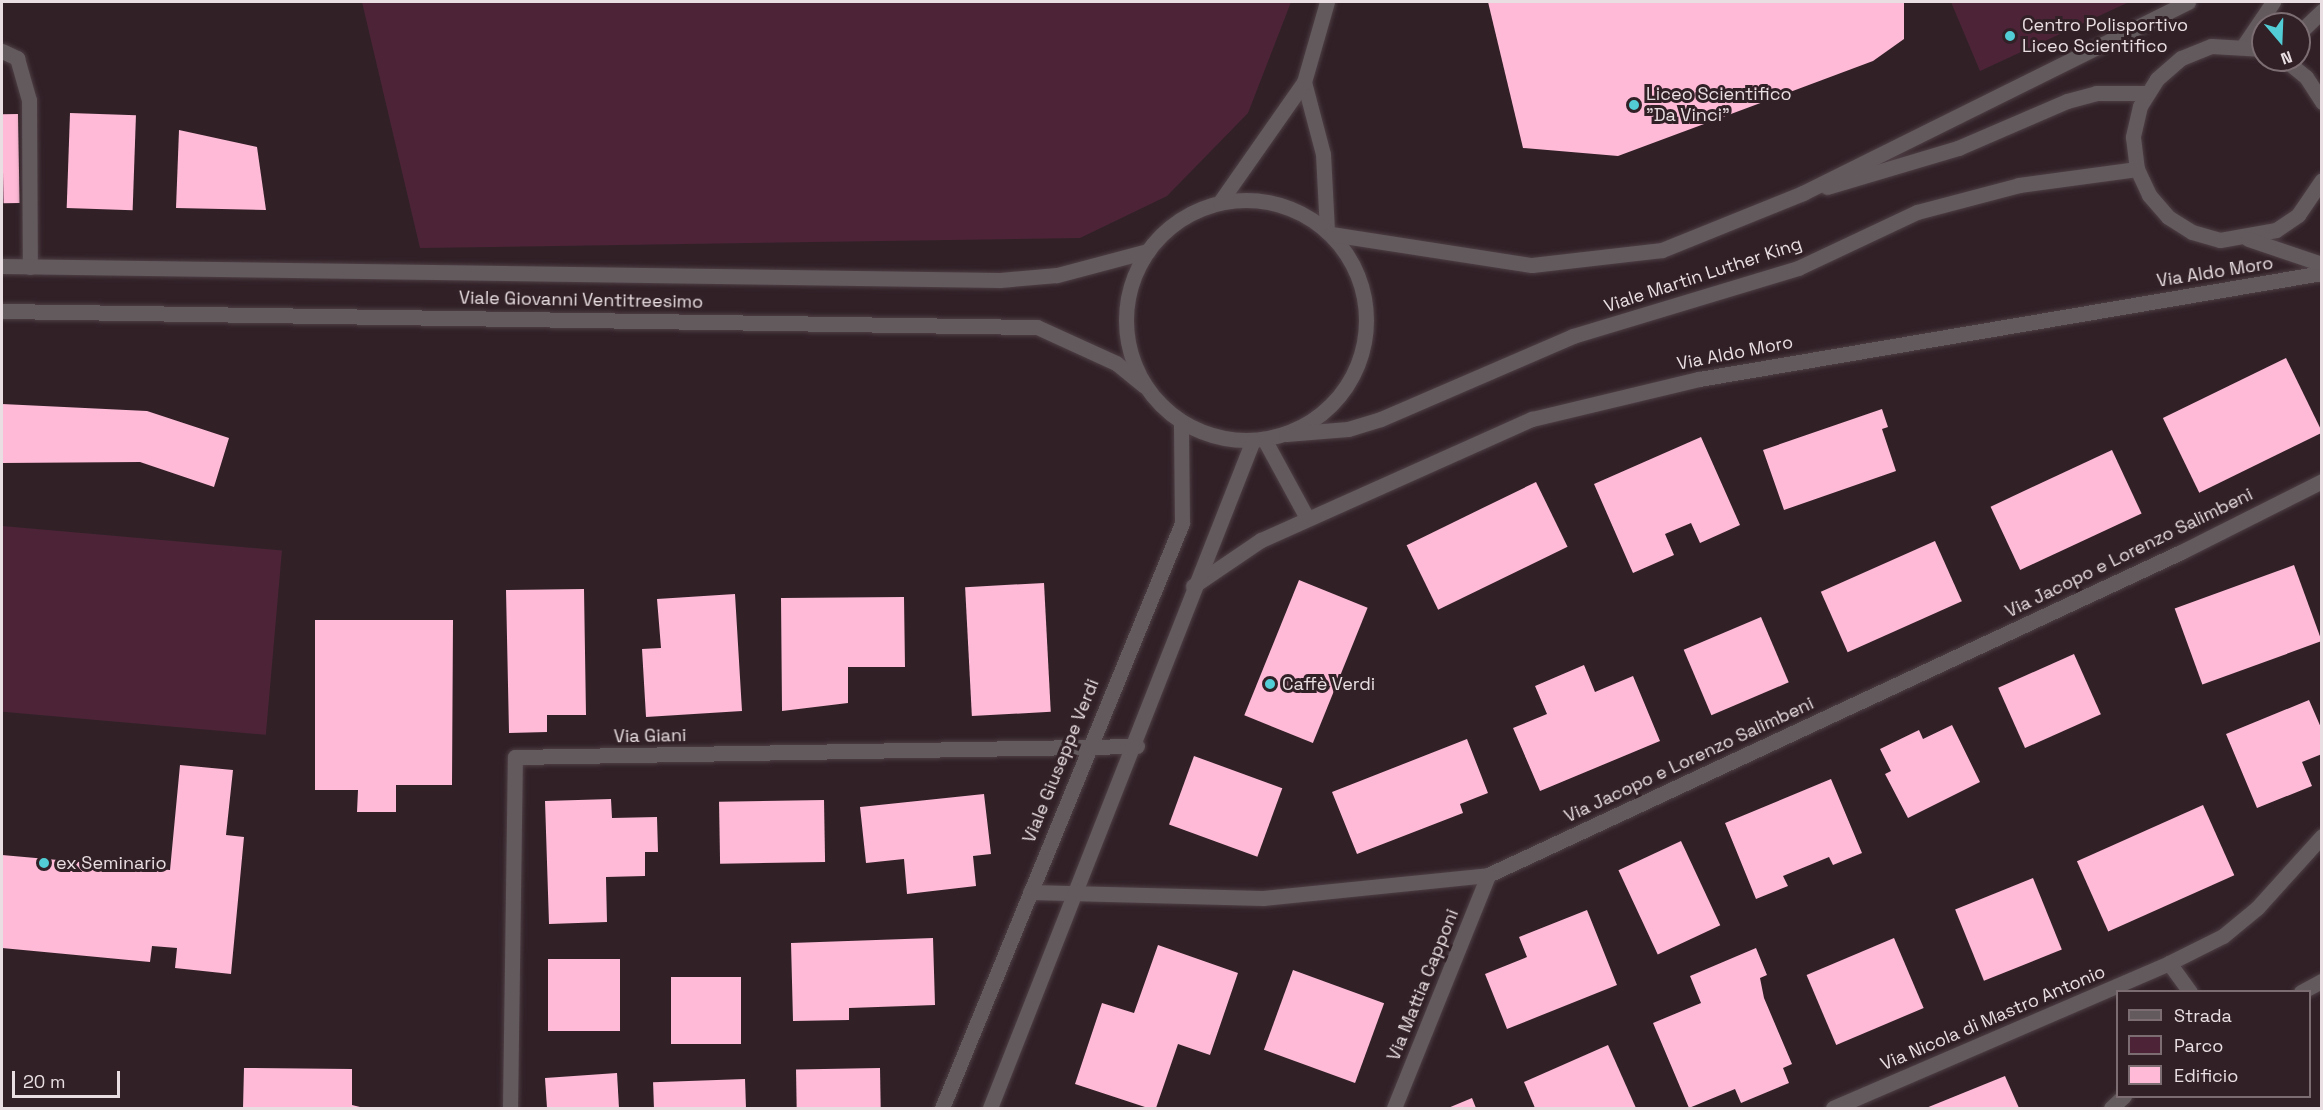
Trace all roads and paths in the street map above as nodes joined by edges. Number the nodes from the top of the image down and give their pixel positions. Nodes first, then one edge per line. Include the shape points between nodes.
1 (1326, 2) edge
2 (2188, 2) edge
3 (2273, 2) edge
4 (2322, 11) edge
5 (2311, 22) edge
6 (2244, 45) junction
7 (2251, 46) edge
8 (2, 51) edge
9 (2300, 72) edge
10 (1304, 82) junction
11 (2146, 93) junction
12 (2322, 102) edge
13 (2137, 169) junction
14 (2322, 180) edge
15 (1803, 193) junction
16 (2318, 198) edge
17 (1220, 202) junction
18 (1329, 232) junction
19 (2248, 239) junction
20 (1148, 251) junction
21 (2322, 264) edge
22 (2, 266) edge
23 (30, 267) junction
24 (2322, 273) edge
25 (2, 311) edge
26 (1144, 386) junction
27 (1180, 421) junction
28 (1286, 434) junction
29 (1259, 440) junction
30 (2322, 481) edge
31 (1307, 518) junction
32 (1193, 586) junction
33 (1137, 746) junction
34 (1085, 750) junction
35 (2322, 836) edge
36 (1488, 875) junction
37 (1030, 892) junction
38 (1078, 892) junction
39 (2169, 963) junction
40 (2322, 981) edge
41 (2189, 990) edge
42 (2305, 990) edge
43 (510, 1108) edge
44 (942, 1108) edge
45 (990, 1108) edge
46 (1394, 1108) edge
47 (1833, 1108) edge

1 - 10 street
2 - 15 street, Viale Martin Luther King
3 - 6 street
4 - 5 street
6 - 7 street
6 - 11 street via 2211,46 2181,58
8 - 23 street via 17,58 29,100
9 - 12 street
10 - 17 street
10 - 18 street via 1323,154
11 - 13 street via 2133,138
11 - 15 street, Viale Martin Luther King via 2096,93 2067,101 1958,148
13 - 19 street via 2149,195 2192,232 2220,240
13 - 28 street, Viale Martin Luther King via 2019,185 1917,212 1798,268 1573,336 1381,419 1348,429
14 - 16 street
15 - 18 street, Viale Martin Luther King via 1662,250 1532,265
16 - 19 street via 2276,230
17 - 18 street via 1258,200 1295,209
17 - 20 street via 1184,218
18 - 28 street via 1355,266 1364,296 1364,346 1349,384 1322,414
19 - 21 street, Via Aldo Moro
20 - 23 street, Viale Giovanni Ventitreesimo via 1057,275 1000,280
20 - 26 street via 1131,283 1125,318 1130,353
22 - 23 street, Viale Giovanni Ventitreesimo
24 - 31 street, Via Aldo Moro via 1710,377 1532,419
25 - 26 street, Viale Giovanni Ventitreesimo via 1037,327 1116,363
26 - 27 street
27 - 29 street via 1228,440
27 - 34 street, Viale Giuseppe Verdi via 1182,523
28 - 29 street
29 - 31 street
29 - 32 street
30 - 36 street, Via Jacopo e Lorenzo Salimbeni via 2181,552
31 - 32 street, Via Aldo Moro via 1261,540
32 - 33 street
33 - 34 street, Via Giani
33 - 38 street
34 - 37 street, Viale Giuseppe Verdi
34 - 43 street, Via Giani via 515,757
35 - 39 street, Via Nicola di Mastro Antonio via 2257,908 2223,936
36 - 38 street, Via Jacopo e Lorenzo Salimbeni via 1263,898
36 - 46 street, Via Mattia Capponi
37 - 38 street, Via Jacopo e Lorenzo Salimbeni
37 - 44 street, Viale Giuseppe Verdi
38 - 45 street
39 - 41 street
39 - 47 street, Via Nicola di Mastro Antonio
40 - 42 street

